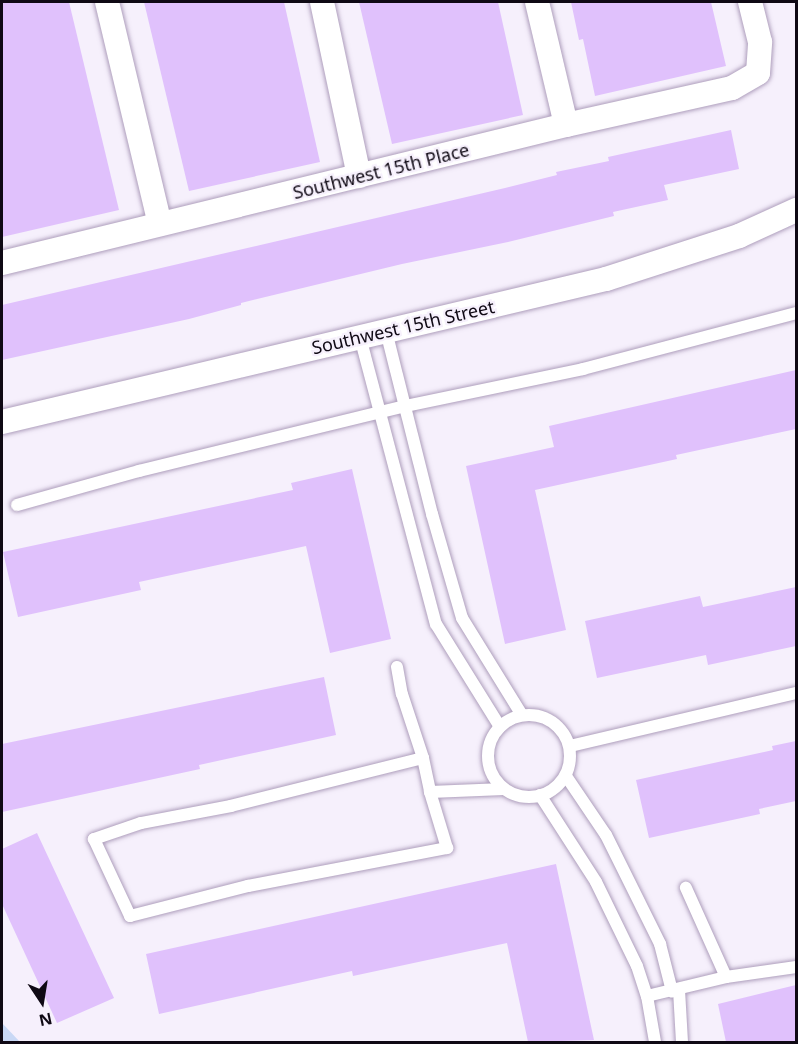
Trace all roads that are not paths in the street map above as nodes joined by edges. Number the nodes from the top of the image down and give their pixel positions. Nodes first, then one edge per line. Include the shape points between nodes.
1 (107, 2) edge
2 (322, 2) edge
3 (537, 2) edge
4 (750, 2) edge
5 (566, 126) junction
6 (359, 176) junction
7 (796, 210) edge
8 (160, 224) junction
9 (2, 263) edge
10 (796, 314) edge
11 (386, 332) junction
12 (360, 337) junction
13 (406, 406) junction
14 (380, 413) junction
15 (2, 422) edge
16 (17, 505) dead end
17 (397, 668) dead end
18 (796, 693) edge
19 (522, 715) junction
20 (500, 727) junction
21 (570, 746) junction
22 (423, 759) junction
23 (566, 776) junction
24 (504, 789) junction
25 (430, 792) junction
26 (540, 795) junction
27 (686, 888) dead end
28 (796, 967) edge
29 (726, 977) junction
30 (676, 990) junction
31 (647, 996) junction
32 (655, 1042) edge
33 (682, 1042) edge

1 - 8 street
2 - 6 street
3 - 5 street
4 - 5 street, Southwest 15th Place via 760,42 758,73 732,88
5 - 6 street, Southwest 15th Place
6 - 8 street, Southwest 15th Place
7 - 11 street, Southwest 15th Street via 668,262
8 - 9 street, Southwest 15th Place
10 - 13 lane via 583,369
11 - 12 street, Southwest 15th Street
11 - 13 lane
12 - 14 lane
12 - 15 street, Southwest 15th Street
13 - 14 lane
13 - 19 lane via 462,618
14 - 16 lane
14 - 20 lane via 436,624
17 - 22 lane
18 - 21 lane
19 - 20 lane
19 - 21 lane via 535,715 557,725
20 - 24 lane via 492,738 488,758 494,778
21 - 23 lane
22 - 25 lane
22 - 25 lane via 231,806 141,823 94,839 130,916 248,886 447,848
23 - 26 lane via 552,790
23 - 30 lane via 606,835 660,944
24 - 25 lane
24 - 26 lane via 516,795
26 - 31 lane via 596,882 637,966
27 - 29 lane
28 - 29 lane
29 - 30 lane
30 - 31 lane
30 - 33 lane
31 - 32 lane

